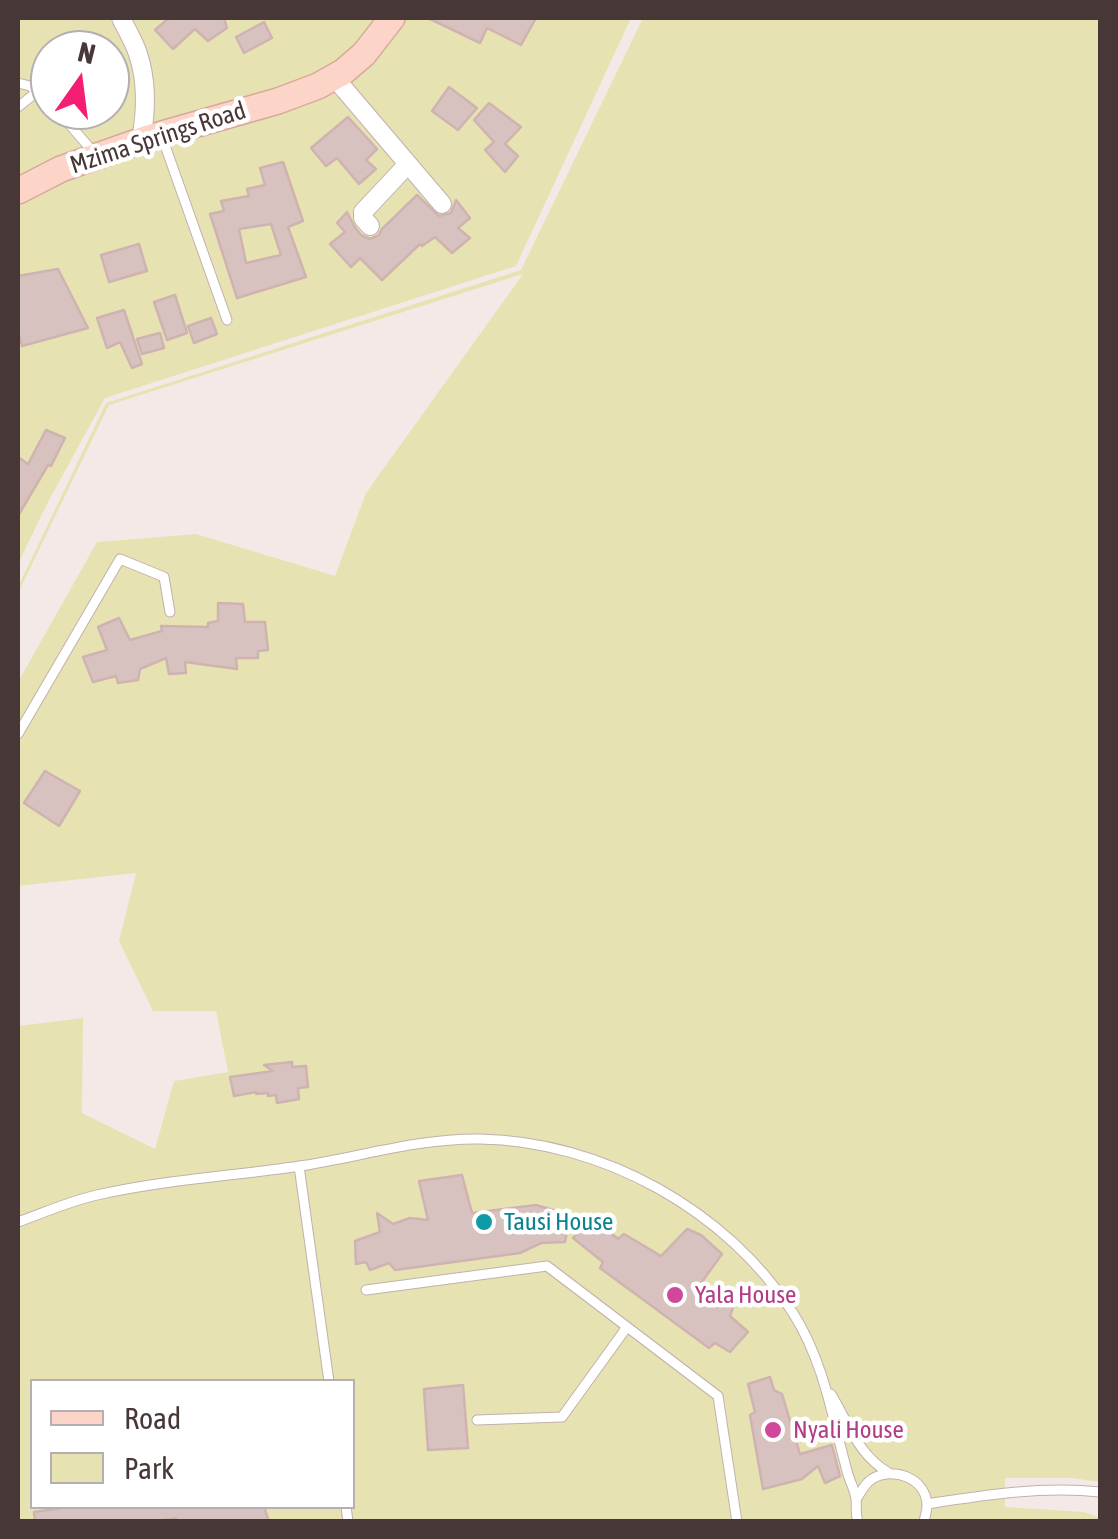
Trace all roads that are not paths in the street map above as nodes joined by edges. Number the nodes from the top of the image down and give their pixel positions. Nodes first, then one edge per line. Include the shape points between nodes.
1 (121, 18) edge
2 (392, 18) edge
3 (334, 76) junction
4 (74, 130) edge
5 (151, 137) junction
6 (97, 156) junction
7 (408, 164) junction
8 (18, 191) edge
9 (442, 204) dead end
10 (370, 226) dead end
11 (226, 320) dead end
12 (170, 612) dead end
13 (18, 734) edge
14 (299, 1166) junction
15 (18, 1222) edge
16 (366, 1290) dead end
17 (627, 1327) junction
18 (328, 1379) edge
19 (827, 1388) junction
20 (477, 1420) dead end
21 (889, 1473) junction
22 (1100, 1492) edge
23 (856, 1498) junction
24 (928, 1504) junction
25 (737, 1522) edge
26 (858, 1522) edge
27 (924, 1522) edge

1 - 5 street via 138,54
2 - 3 street, Mzima Springs Road via 364,54
3 - 5 street, Mzima Springs Road via 278,101
3 - 7 street
4 - 6 lane
5 - 6 street, Mzima Springs Road
5 - 11 lane
6 - 8 street, Mzima Springs Road
7 - 9 street
7 - 10 street via 363,212
12 - 13 lane via 164,578 120,559
14 - 15 lane via 95,1195
14 - 18 lane
14 - 19 lane via 477,1139 523,1141 612,1166 709,1223 760,1268 794,1314
16 - 17 lane via 547,1266
17 - 20 lane via 562,1417
17 - 25 lane via 718,1396
19 - 21 lane via 859,1446
19 - 23 lane
21 - 23 lane via 869,1480
21 - 24 lane via 907,1476
22 - 24 lane via 1033,1490
23 - 26 lane
24 - 27 lane

